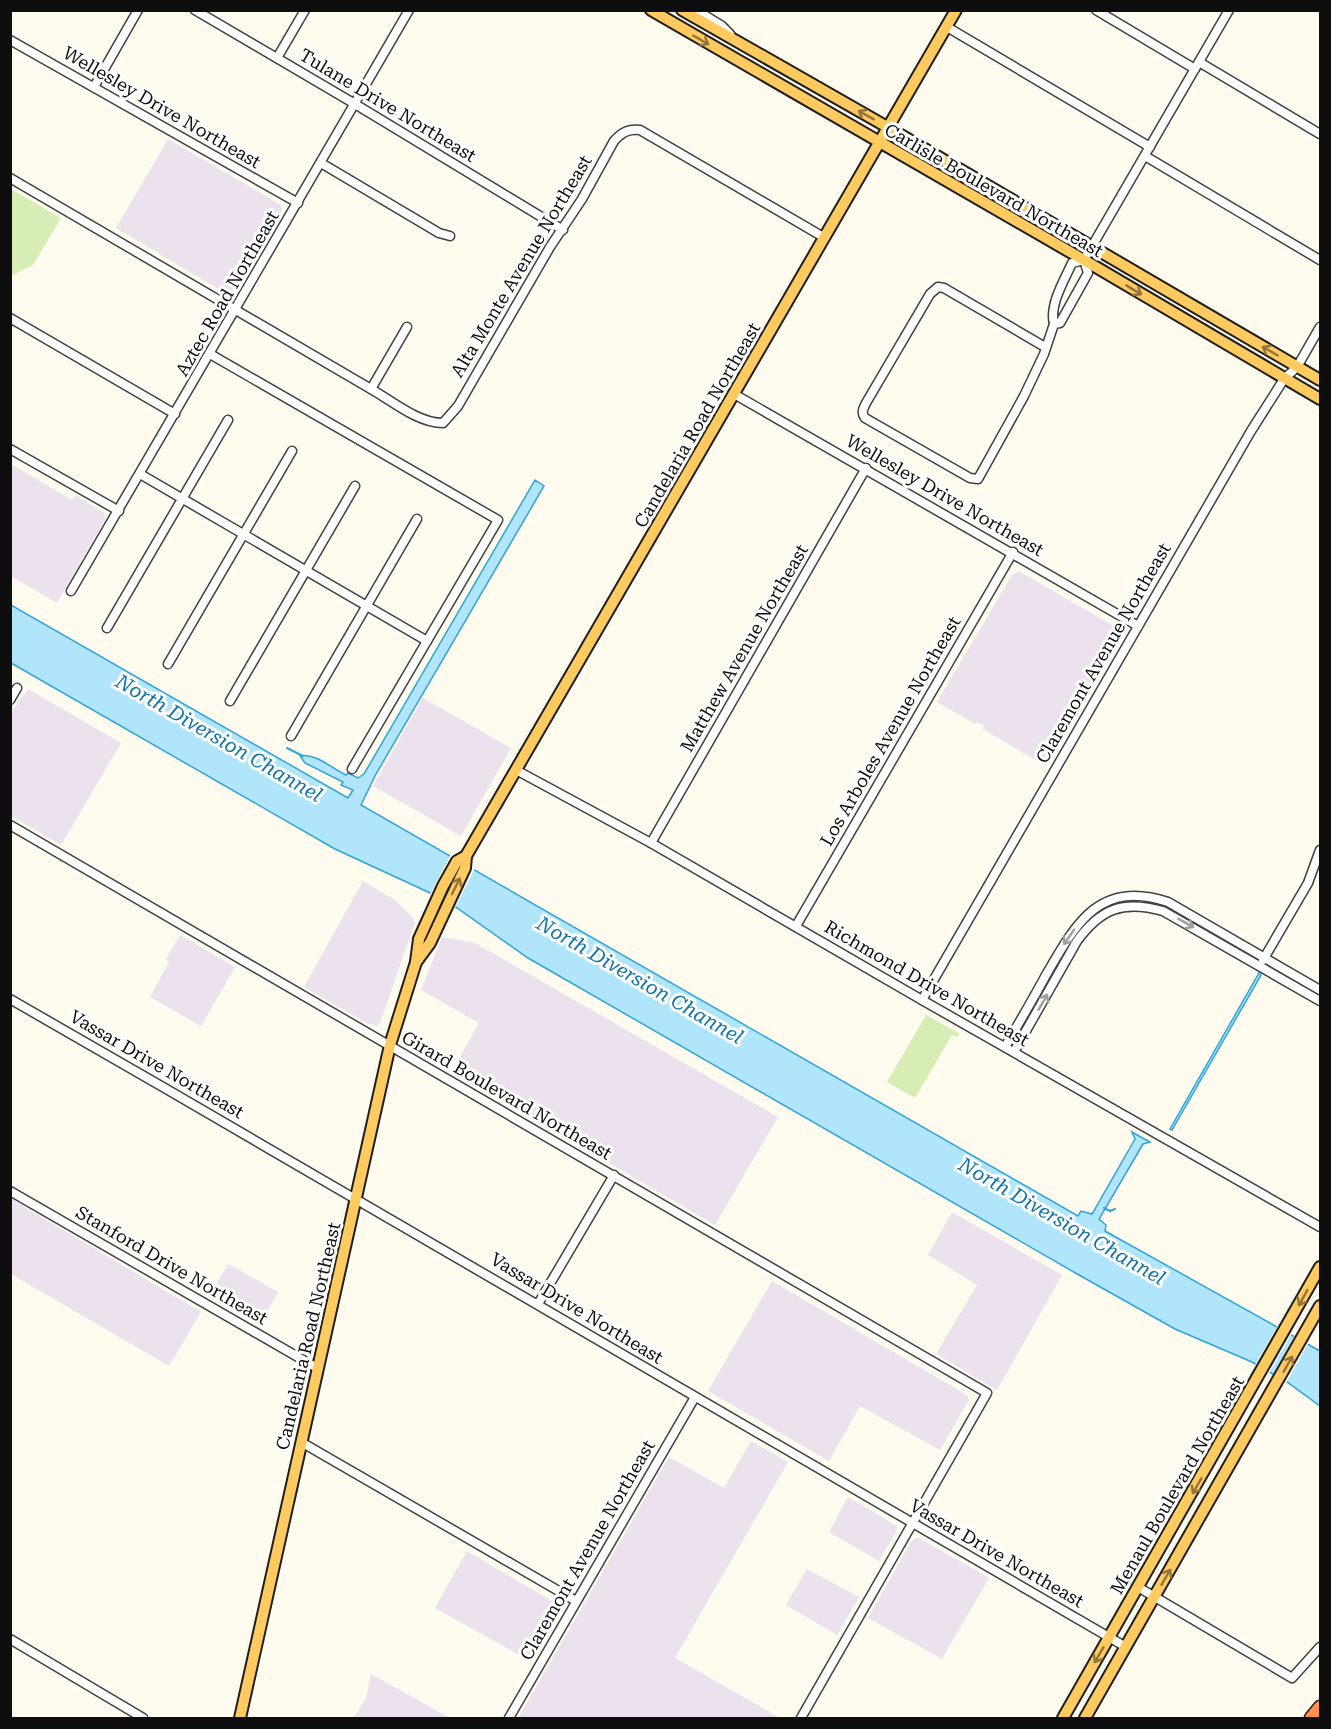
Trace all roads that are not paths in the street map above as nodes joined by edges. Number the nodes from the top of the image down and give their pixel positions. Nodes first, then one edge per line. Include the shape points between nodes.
1 (138, 10) edge
2 (195, 10) edge
3 (305, 10) edge
4 (409, 10) edge
5 (651, 10) edge
6 (682, 10) edge
7 (696, 10) edge
8 (956, 10) edge
9 (1096, 10) edge
10 (1229, 10) edge
11 (947, 27) junction
12 (10, 40) edge
13 (741, 44) junction
14 (277, 58) junction
15 (1197, 65) junction
16 (94, 87) junction
17 (355, 104) junction
18 (889, 128) junction
19 (1320, 134) edge
20 (880, 143) junction
21 (1150, 147) junction
22 (1145, 156) junction
23 (321, 163) junction
24 (10, 178) edge
25 (298, 203) junction
26 (563, 230) junction
27 (450, 236) dead end
28 (825, 238) junction
29 (1092, 247) junction
30 (1084, 260) junction
31 (1320, 260) edge
32 (236, 309) junction
33 (10, 318) edge
34 (1054, 324) junction
35 (407, 327) dead end
36 (1320, 327) edge
37 (1045, 347) junction
38 (210, 354) junction
39 (1297, 367) junction
40 (1284, 379) junction
41 (1320, 380) edge
42 (371, 389) junction
43 (734, 394) junction
44 (1320, 399) edge
45 (175, 414) junction
46 (228, 420) dead end
47 (10, 449) edge
48 (292, 451) dead end
49 (866, 468) junction
50 (140, 474) junction
51 (355, 486) dead end
52 (182, 499) junction
53 (118, 511) junction
54 (417, 519) dead end
55 (244, 535) junction
56 (1013, 552) junction
57 (306, 571) junction
58 (72, 591) dead end
59 (367, 606) junction
60 (1138, 626) junction
61 (107, 628) dead end
62 (428, 641) junction
63 (168, 664) dead end
64 (18, 688) dead end
65 (10, 700) edge
66 (230, 701) dead end
67 (291, 736) dead end
68 (352, 769) dead end
69 (516, 770) junction
70 (10, 825) edge
71 (651, 843) junction
72 (1320, 850) edge
73 (466, 856) junction
74 (796, 926) junction
75 (1265, 957) junction
76 (416, 962) junction
77 (1260, 966) junction
78 (1320, 990) edge
79 (10, 999) edge
80 (922, 1000) junction
81 (1320, 1001) edge
82 (390, 1045) junction
83 (1005, 1047) junction
84 (1014, 1052) junction
85 (614, 1175) junction
86 (10, 1191) edge
87 (356, 1199) junction
88 (1320, 1227) edge
89 (1320, 1267) edge
90 (538, 1304) junction
91 (1320, 1306) edge
92 (318, 1368) junction
93 (695, 1397) junction
94 (301, 1442) junction
95 (913, 1522) junction
96 (1138, 1587) junction
97 (1155, 1596) junction
98 (576, 1601) junction
99 (1109, 1638) junction
100 (10, 1639) edge
101 (1126, 1647) junction
102 (1320, 1647) edge
103 (1320, 1707) edge
104 (143, 1719) edge
105 (240, 1719) edge
106 (509, 1719) edge
107 (801, 1719) edge
108 (1063, 1719) edge
109 (1085, 1719) edge
110 (1311, 1719) edge

1 - 16 street
2 - 14 street, Tulane Drive Northeast
3 - 14 street
4 - 17 street, Aztec Road Northeast
5 -> 20 main road, Carlisle Boulevard Northeast
6 - 13 main road, Carlisle Boulevard Northeast
7 - 13 street
8 - 11 main road, Candelaria Road Northeast
9 - 15 street
10 - 15 street
11 - 18 main road, Candelaria Road Northeast
11 - 21 street
12 - 16 street, Wellesley Drive Northeast
18 -> 13 main road, Carlisle Boulevard Northeast
14 - 17 street, Tulane Drive Northeast
15 - 19 street
15 - 21 street
16 - 25 street, Wellesley Drive Northeast
17 - 23 street, Aztec Road Northeast
17 - 26 street, Tulane Drive Northeast
18 - 20 main road, Candelaria Road Northeast
18 - 29 main road, Carlisle Boulevard Northeast
20 - 28 main road, Candelaria Road Northeast
20 - 30 main road, Carlisle Boulevard Northeast
21 - 22 street
22 - 29 street
22 - 31 street
23 - 25 street, Aztec Road Northeast
23 - 27 street
24 - 32 street
25 - 32 street, Aztec Road Northeast
26 - 28 street, Alta Monte Avenue Northeast via 614,141 629,129 640,130
26 - 42 street, Alta Monte Avenue Northeast via 458,406 443,423 424,420
28 - 43 main road, Candelaria Road Northeast
29 - 30 street
39 -> 29 main road, Carlisle Boulevard Northeast
30 - 34 street via 1088,273 1060,323
30 - 34 street via 1071,263 1055,304
30 -> 40 main road, Carlisle Boulevard Northeast
32 - 38 street, Aztec Road Northeast
32 - 42 street
33 - 45 street
34 - 37 street
35 - 42 street
36 - 39 street, Claremont Avenue Northeast
37 - 37 street via 1024,396 978,479 970,478 863,415 871,394 930,294 938,287
38 - 45 street, Aztec Road Northeast
38 - 62 street via 498,520
39 - 40 street, Claremont Avenue Northeast
39 - 41 main road, Carlisle Boulevard Northeast
40 - 44 main road, Carlisle Boulevard Northeast
40 - 60 street, Claremont Avenue Northeast
43 - 49 street, Wellesley Drive Northeast
43 - 69 main road, Candelaria Road Northeast
45 - 50 street, Aztec Road Northeast
46 - 52 street
47 - 53 street
48 - 55 street
49 - 56 street, Wellesley Drive Northeast
49 - 71 street, Matthew Avenue Northeast
50 - 52 street
50 - 53 street, Aztec Road Northeast
51 - 57 street
52 - 55 street
52 - 61 street
53 - 58 street, Aztec Road Northeast
54 - 59 street
55 - 57 street
55 - 63 street
56 - 60 street, Wellesley Drive Northeast
56 - 74 street, Los Arboles Avenue Northeast
57 - 59 street
57 - 66 street
59 - 62 street
59 - 67 street
60 - 80 street, Claremont Avenue Northeast
62 - 68 street
64 - 65 street
69 - 71 street, Richmond Drive Northeast
69 - 73 main road, Candelaria Road Northeast
70 - 82 street, Girard Boulevard Northeast
71 - 74 street, Richmond Drive Northeast
72 - 75 street via 1308,883
76 -> 73 main road, Candelaria Road Northeast via 443,915 465,868
73 - 76 main road, Candelaria Road Northeast via 457,861 433,908 419,939
74 - 80 street, Richmond Drive Northeast
75 - 77 street
75 - 78 street
75 -> 83 street via 1168,902 1151,896 1114,898 1093,909 1064,944
76 - 82 main road, Candelaria Road Northeast
77 - 81 street
84 -> 77 street via 1077,941 1089,925 1108,911 1132,905 1163,911
79 - 87 street, Vassar Drive Northeast
80 - 83 street, Richmond Drive Northeast
82 - 85 street, Girard Boulevard Northeast
82 - 87 main road, Candelaria Road Northeast
83 - 84 street, Richmond Drive Northeast
84 - 88 street, Richmond Drive Northeast
85 - 90 street
85 - 95 street, Girard Boulevard Northeast via 987,1393
86 - 92 street, Stanford Drive Northeast
87 - 90 street, Vassar Drive Northeast
87 - 92 main road, Candelaria Road Northeast
89 -> 96 main road, Menaul Boulevard Northeast
90 - 93 street, Vassar Drive Northeast
97 -> 91 main road, Menaul Boulevard Northeast
92 - 94 main road, Candelaria Road Northeast
93 - 95 street, Vassar Drive Northeast
93 - 98 street, Claremont Avenue Northeast
94 - 98 street
94 - 105 main road, Candelaria Road Northeast
95 - 99 street, Vassar Drive Northeast
95 - 107 street
96 - 97 street
96 - 99 main road, Menaul Boulevard Northeast
97 - 101 main road, Menaul Boulevard Northeast
97 - 102 street via 1292,1678
98 - 106 street, Claremont Avenue Northeast
99 - 101 street, Vassar Drive Northeast
99 -> 108 main road, Menaul Boulevard Northeast
100 - 104 street
101 - 109 main road, Menaul Boulevard Northeast
103 - 110 highway

